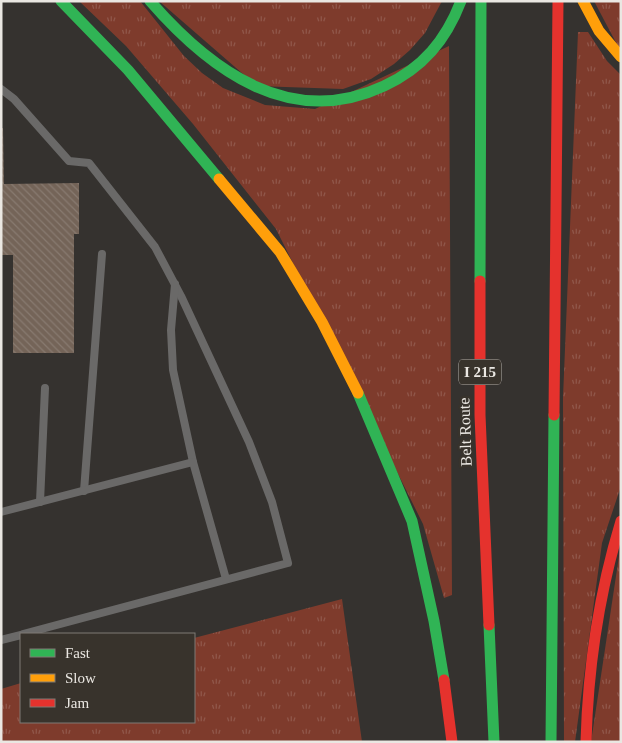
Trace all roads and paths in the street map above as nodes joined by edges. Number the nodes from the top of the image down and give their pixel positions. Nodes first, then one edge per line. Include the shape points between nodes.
1 (61, 1) edge
2 (150, 1) edge
3 (461, 1) edge
4 (481, 1) edge
5 (558, 1) edge
6 (583, 1) edge
7 (621, 58) edge
8 (1, 89) edge
9 (102, 254) dead end
10 (175, 284) junction
11 (45, 388) dead end
12 (193, 462) junction
13 (84, 491) junction
14 (40, 502) junction
15 (1, 512) edge
16 (621, 521) edge
17 (226, 579) junction
18 (26, 633) edge
19 (20, 635) edge
20 (1, 640) edge
21 (452, 742) edge
22 (494, 742) edge
23 (551, 742) edge
24 (586, 742) edge

1 - 21 highway via 128,70 280,252 322,322 368,412 412,521 434,621
2 - 3 highway via 167,23 209,61 250,86 290,99 336,103 378,92 415,69 442,44
4 - 22 highway, Belt Route / I 215 via 480,415
5 - 23 highway
6 - 7 highway via 598,31
8 - 10 lane via 69,161 89,164 155,247
9 - 13 lane
10 - 12 lane via 170,330 173,370
10 - 17 lane via 249,442 272,502 288,563
11 - 14 lane
12 - 13 lane
12 - 17 lane
13 - 14 lane
14 - 15 lane
16 - 24 highway via 594,640
17 - 18 lane
19 - 20 lane

